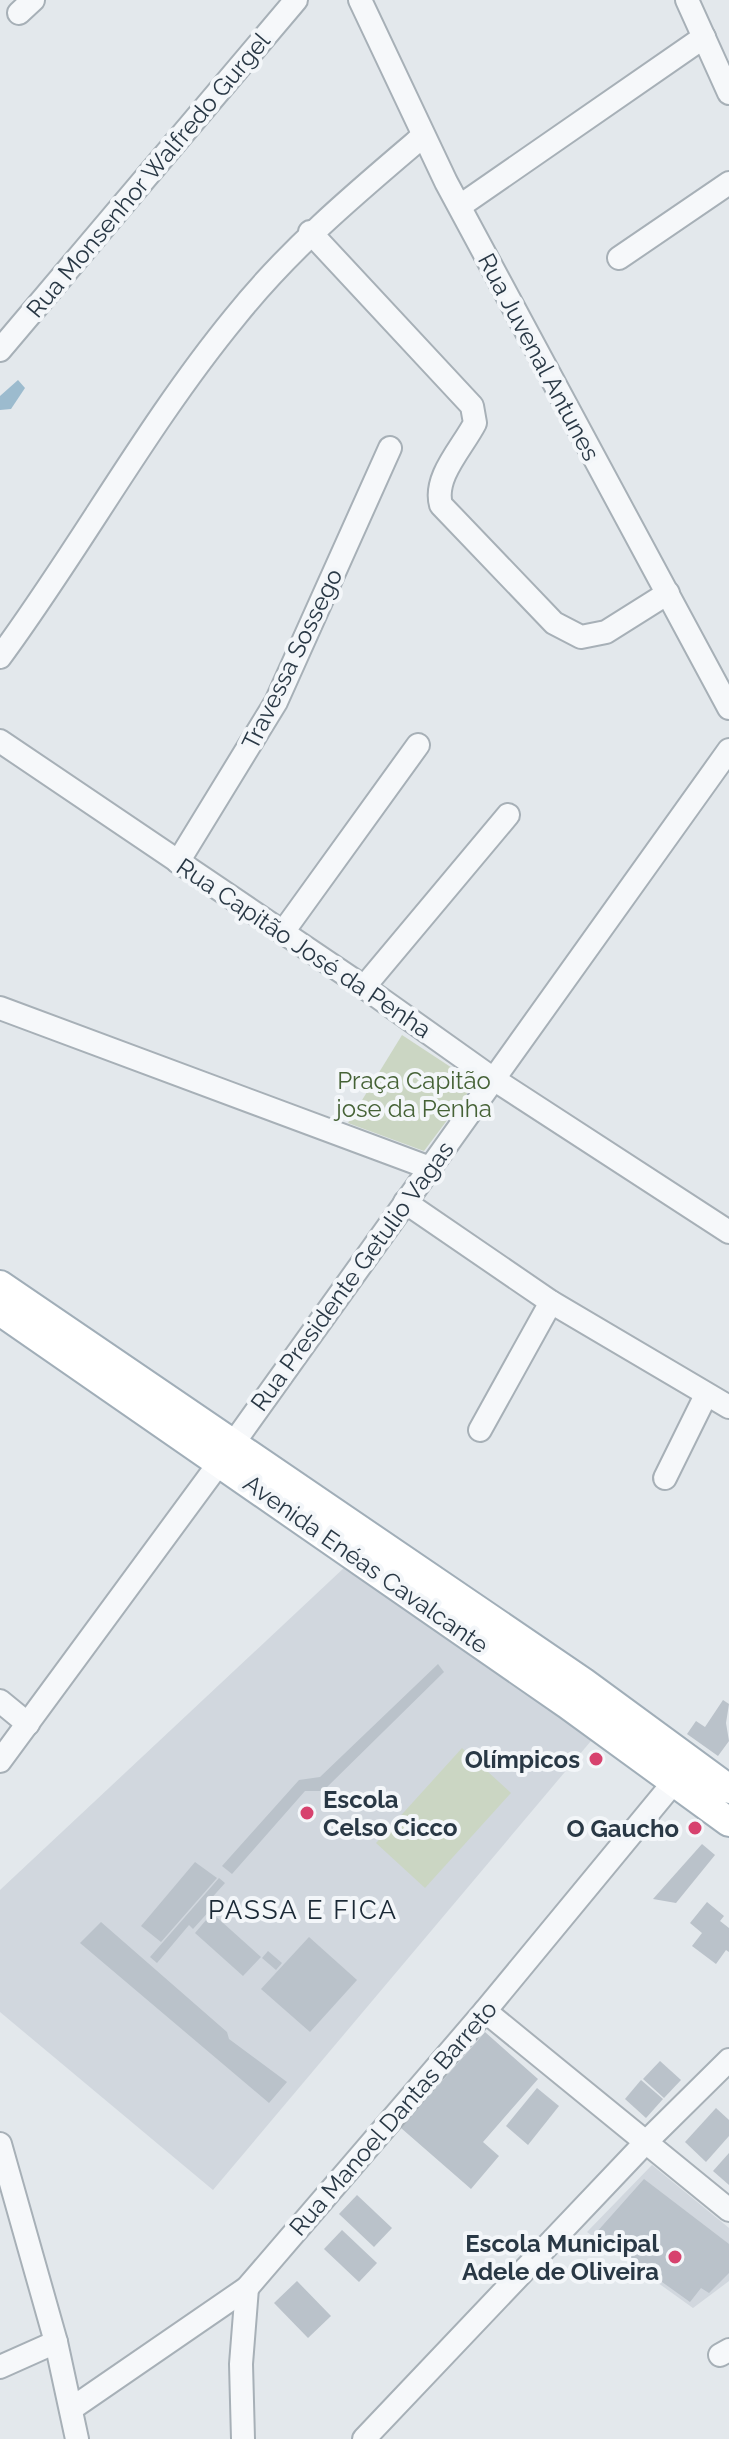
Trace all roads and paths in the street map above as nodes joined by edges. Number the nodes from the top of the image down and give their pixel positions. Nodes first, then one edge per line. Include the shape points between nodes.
1 (296, 0) edge
2 (360, 0) edge
3 (687, 0) edge
4 (704, 37) junction
5 (729, 93) edge
6 (423, 136) junction
7 (729, 183) edge
8 (460, 206) junction
9 (310, 232) junction
10 (619, 258) dead end
11 (0, 350) edge
12 (390, 448) dead end
13 (668, 593) junction
14 (0, 657) edge
15 (729, 708) edge
16 (0, 741) edge
17 (418, 745) dead end
18 (729, 750) edge
19 (508, 815) dead end
20 (178, 862) junction
21 (283, 932) junction
22 (364, 987) junction
23 (0, 1008) edge
24 (492, 1078) junction
25 (430, 1168) junction
26 (405, 1202) junction
27 (729, 1232) edge
28 (0, 1285) edge
29 (551, 1302) junction
30 (0, 1311) edge
31 (71, 1348) junction
32 (706, 1395) junction
33 (729, 1407) edge
34 (480, 1430) dead end
35 (226, 1452) junction
36 (665, 1478) dead end
37 (575, 1693) junction
38 (0, 1701) edge
39 (28, 1724) junction
40 (0, 1761) edge
41 (674, 1782) junction
42 (729, 1789) edge
43 (729, 1822) edge
44 (485, 2011) junction
45 (729, 2060) edge
46 (646, 2142) junction
47 (0, 2144) edge
48 (729, 2210) edge
49 (247, 2288) junction
50 (56, 2342) junction
51 (0, 2367) edge
52 (71, 2409) junction
53 (77, 2439) edge
54 (243, 2439) edge
55 (364, 2439) edge

1 - 11 street, Rua Monsenhor Walfredo Gurgel
2 - 6 street, Rua Juvenal Antunes
3 - 4 street
4 - 5 street
4 - 8 street
6 - 8 street, Rua Juvenal Antunes
6 - 9 street
7 - 10 street
8 - 13 street, Rua Juvenal Antunes
9 - 13 street via 472,406 475,423 443,478 441,505 554,623 581,637 598,636
9 - 14 street via 234,317 188,379
12 - 20 street, Travessa Sossego via 276,702
13 - 15 street, Rua Juvenal Antunes
16 - 20 street, Rua Capitão José da Penha
17 - 21 street
18 - 24 street, Rua Presidente Getulio Vagas
19 - 22 street
20 - 21 street, Rua Capitão José da Penha
21 - 22 street, Rua Capitão José da Penha
22 - 24 street, Rua Capitão José da Penha
23 - 25 street
24 - 25 street, Rua Presidente Getulio Vagas
24 - 27 street, Rua Capitão José da Penha
25 - 26 street, Rua Presidente Getulio Vagas
26 - 29 street
26 - 35 street, Rua Presidente Getulio Vagas
28 - 31 main road, Avenida Enéas Cavalcante
29 - 32 street
29 - 34 street
30 - 31 main road, Avenida Enéas Cavalcante
31 - 35 main road, Avenida Enéas Cavalcante
32 - 33 street
32 - 36 street
35 - 37 main road, Avenida Enéas Cavalcante
35 - 39 street, Rua Presidente Getulio Vagas
37 - 41 main road, Avenida Enéas Cavalcante
37 - 42 main road, Avenida Enéas Cavalcante
38 - 39 street
39 - 40 street, Rua Presidente Getulio Vagas
41 - 43 main road, Avenida Enéas Cavalcante
41 - 44 street, Rua Manoel Dantas Barreto
44 - 46 street
44 - 49 street, Rua Manoel Dantas Barreto
45 - 46 street
46 - 48 street
46 - 55 street
47 - 50 street
49 - 52 street, Rua Manoel Dantas Barreto
49 - 54 street
50 - 51 street
50 - 52 street
52 - 53 street

